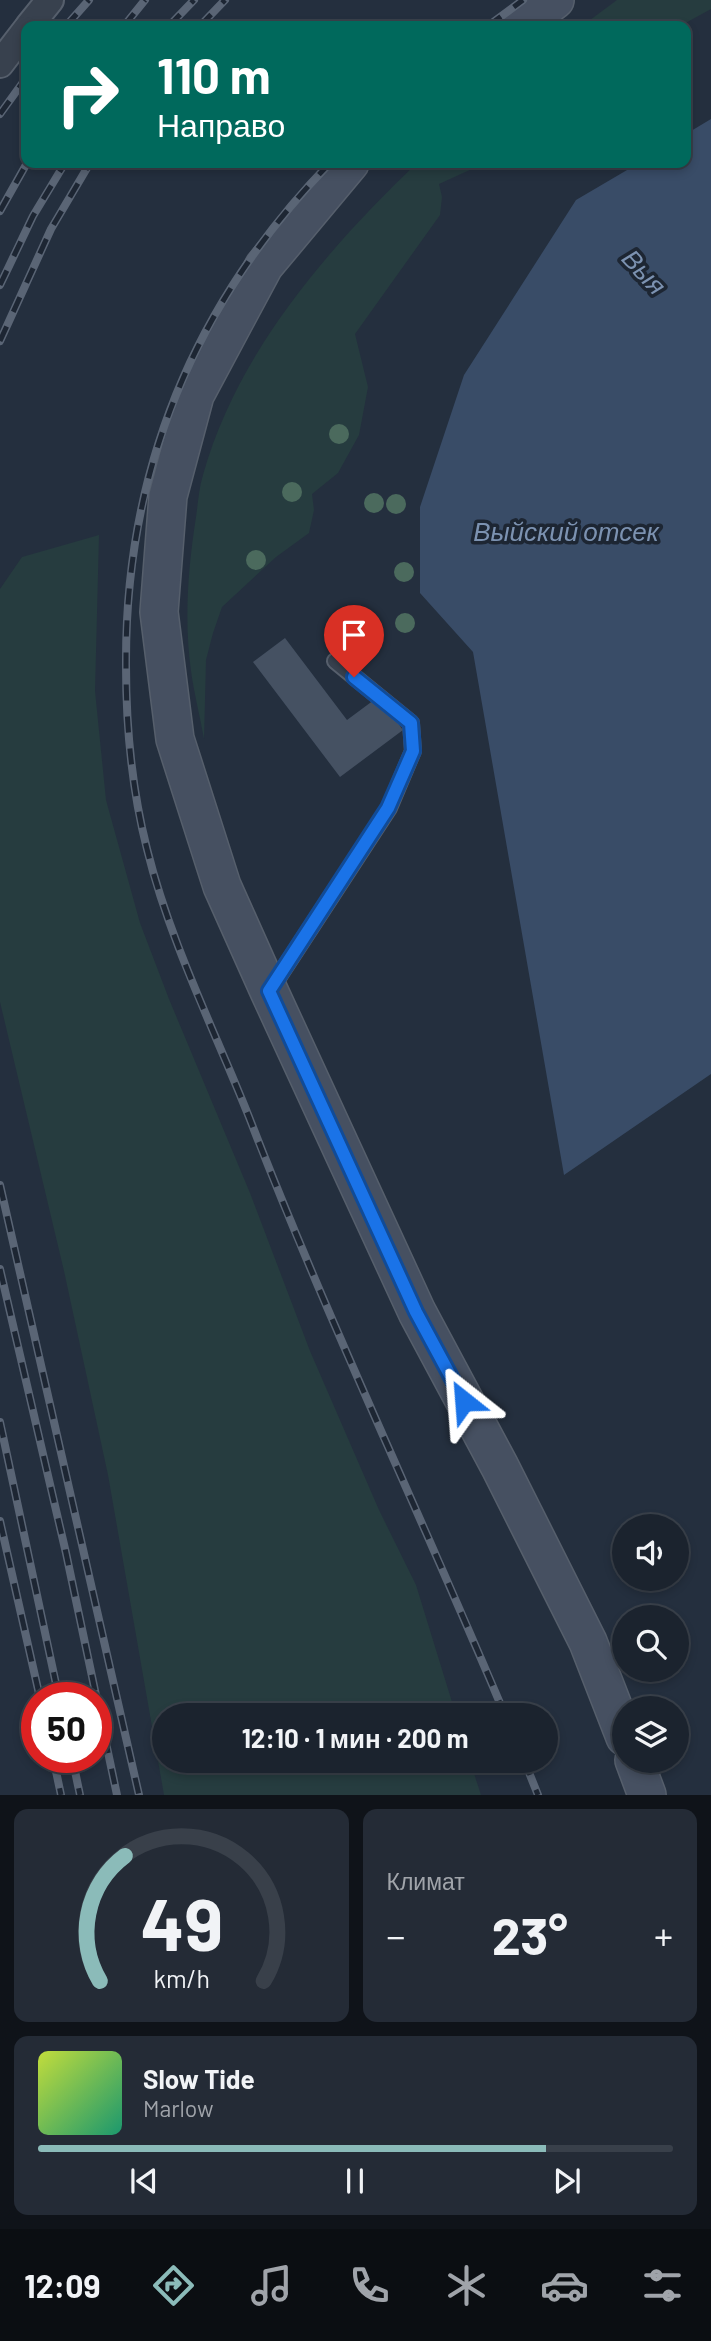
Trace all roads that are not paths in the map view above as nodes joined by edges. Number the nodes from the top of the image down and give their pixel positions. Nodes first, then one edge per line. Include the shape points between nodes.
1 (50, 0) edge
2 (555, 0) edge
3 (34, 21) edge
4 (527, 21) edge
5 (21, 37) edge
6 (0, 64) edge
7 (346, 168) edge
8 (335, 661) dead end
9 (269, 991) junction
10 (612, 1704) edge
11 (639, 1773) edge
12 (647, 1795) edge

1 - 3 street
2 - 4 main road
5 - 6 street
7 - 9 main road via 264,266 195,395 168,496 159,612 175,739 222,886
8 - 9 lane via 411,723 413,751 388,808
9 - 10 main road via 416,1312 588,1642
11 - 12 main road

